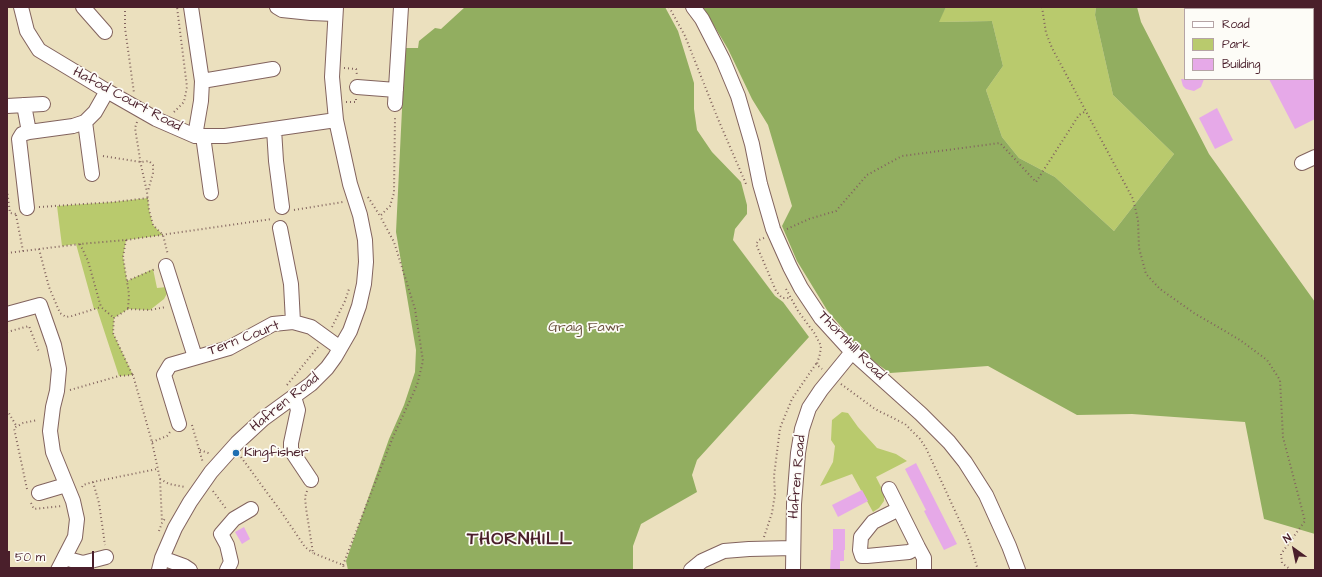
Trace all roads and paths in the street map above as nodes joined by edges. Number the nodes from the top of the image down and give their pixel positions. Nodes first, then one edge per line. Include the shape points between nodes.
1 (21, 7) edge
2 (83, 7) edge
3 (125, 7) edge
4 (177, 7) edge
5 (191, 7) edge
6 (277, 7) edge
7 (401, 7) edge
8 (693, 7) edge
9 (1041, 7) edge
10 (335, 10) edge
11 (105, 32) dead end
12 (341, 68) dead end
13 (273, 69) dead end
14 (202, 81) junction
15 (357, 86) junction
16 (107, 91) junction
17 (396, 97) junction
18 (343, 102) dead end
19 (43, 104) dead end
20 (24, 105) junction
21 (7, 106) edge
22 (137, 108) junction
23 (1086, 111) junction
24 (169, 113) dead end
25 (336, 120) junction
26 (85, 122) junction
27 (274, 129) junction
28 (29, 132) junction
29 (199, 136) junction
30 (90, 156) junction
31 (1315, 157) edge
32 (141, 162) junction
33 (1302, 164) dead end
34 (92, 174) dead end
35 (7, 190) edge
36 (148, 192) junction
37 (211, 193) dead end
38 (366, 193) dead end
39 (148, 198) junction
40 (348, 201) dead end
41 (21, 211) junction
42 (281, 216) junction
43 (380, 216) junction
44 (786, 230) dead end
45 (163, 235) junction
46 (764, 238) dead end
47 (126, 240) junction
48 (80, 244) junction
49 (39, 249) junction
50 (23, 251) junction
51 (7, 253) edge
52 (166, 266) junction
53 (127, 281) junction
54 (349, 287) dead end
55 (790, 298) dead end
56 (179, 306) junction
57 (101, 307) junction
58 (128, 309) junction
59 (7, 314) edge
60 (114, 318) junction
61 (293, 322) junction
62 (7, 332) edge
63 (327, 338) junction
64 (340, 348) junction
65 (39, 352) dead end
66 (852, 352) junction
67 (195, 357) junction
68 (133, 374) junction
69 (831, 377) junction
70 (58, 391) junction
71 (289, 393) junction
72 (7, 410) edge
73 (179, 424) dead end
74 (17, 427) dead end
75 (199, 449) dead end
76 (245, 451) dead end
77 (216, 455) dead end
78 (160, 479) junction
79 (311, 480) joint
80 (93, 482) dead end
81 (66, 484) junction
82 (209, 486) dead end
83 (889, 489) dead end
84 (40, 493) dead end
85 (182, 493) dead end
86 (251, 509) dead end
87 (899, 509) junction
88 (170, 511) dead end
89 (234, 519) junction
90 (162, 523) junction
91 (157, 536) dead end
92 (761, 548) junction
93 (793, 548) junction
94 (918, 548) junction
95 (313, 553) junction
96 (106, 557) joint
97 (61, 564) edge
98 (160, 564) edge
99 (343, 565) junction
100 (190, 570) edge
101 (227, 570) edge
102 (344, 570) edge
103 (691, 570) edge
104 (793, 570) edge
105 (924, 570) edge
106 (978, 570) edge
107 (1018, 570) edge
108 (1291, 570) edge

1 - 16 street, Hafod Court Road via 27,31 39,50
2 - 11 street
3 - 22 path via 125,28
4 - 24 path via 187,87 184,102 175,112
5 - 14 street
6 - 10 street via 282,10 311,13
7 - 17 street
8 - 66 street, Thornhill Road via 723,60 738,96 773,229 790,267 821,318
9 - 23 path via 1052,48
10 - 25 street, Hafren Road via 332,77
12 - 15 path via 356,69
13 - 14 street
14 - 29 street
15 - 17 street
15 - 18 path via 356,102
16 - 22 street, Hafod Court Road
16 - 26 street via 95,112
17 - 43 path via 394,193 390,206
19 - 20 street
20 - 21 street
20 - 28 street
22 - 29 street, Hafod Court Road
22 - 32 path via 135,128
23 - 44 path via 1079,115 1036,182 1000,143 902,156 867,175 836,211 809,219
23 - 108 path via 1133,199 1138,220 1139,248 1146,274 1160,289 1267,360 1280,380 1283,437 1305,521 1281,554 1282,562
25 - 27 street, Hafod Court Road
25 - 64 street, Hafren Road via 350,184 360,215 366,262 359,306 350,331
26 - 28 street
26 - 30 street
27 - 29 street, Hafod Court Road via 225,136
27 - 42 street, Tern Court
28 - 41 street via 22,134 19,139
29 - 37 street
30 - 32 path
30 - 34 street
31 - 33 street
32 - 36 path
32 - 36 path via 149,161 153,165
35 - 41 path via 10,213
36 - 39 path
38 - 43 path
39 - 41 path
39 - 45 path via 153,225
40 - 42 path
41 - 50 path
42 - 45 path
42 - 61 street, Tern Court via 291,284
43 - 99 path via 394,242 414,309 423,361 417,385 393,438
45 - 47 path
45 - 52 path via 171,264
46 - 55 path via 756,244 776,291 782,298
47 - 48 path
47 - 53 path via 123,257
48 - 49 path
48 - 57 path
49 - 50 path
49 - 57 path via 49,287 60,313 66,317
50 - 51 path
52 - 53 path
52 - 56 street, Tern Court
53 - 58 path
54 - 63 path
56 - 58 path via 150,310
56 - 67 street, Tern Court
57 - 60 path
58 - 60 path
59 - 70 street via 40,305 54,345 59,369
60 - 68 path via 113,333
61 - 63 street, Tern Court via 311,327
61 - 67 street, Tern Court via 274,324 228,348
62 - 65 path via 29,326
63 - 64 street, Tern Court
63 - 71 path via 308,358
64 - 71 street, Hafren Road via 327,368 311,384
66 - 69 street, Hafren Road
66 - 107 street, Thornhill Road via 921,414 965,462 990,502
67 - 73 street, Tern Court via 170,365 164,375
68 - 70 path via 68,391
68 - 78 path
69 - 92 path via 816,364 800,387 780,428 772,513
69 - 93 street, Hafren Road via 810,408 802,429 794,504
69 - 106 path via 875,409 905,424 920,439 968,539
70 - 81 street via 50,431 53,452
71 - 79 street via 298,410 291,450
71 - 98 street, Hafren Road via 211,472 190,502
72 - 74 path
75 - 77 path
76 - 95 path via 240,457 305,547
78 - 85 path via 169,484 186,487
78 - 90 path
79 - 95 path via 305,498
80 - 96 path via 105,537
81 - 84 street
81 - 97 street via 77,519 75,537
82 - 89 path
83 - 87 street
86 - 89 street
87 - 94 street
87 - 94 street via 873,522 861,537 862,556 909,552
88 - 90 path
89 - 101 street via 221,534 231,562
90 - 91 path
92 - 93 street
92 - 103 street via 724,551 702,561
93 - 104 street, Hafren Road
94 - 105 street via 924,558
95 - 99 path
96 - 97 street via 83,563
98 - 100 street via 184,566
99 - 102 path

